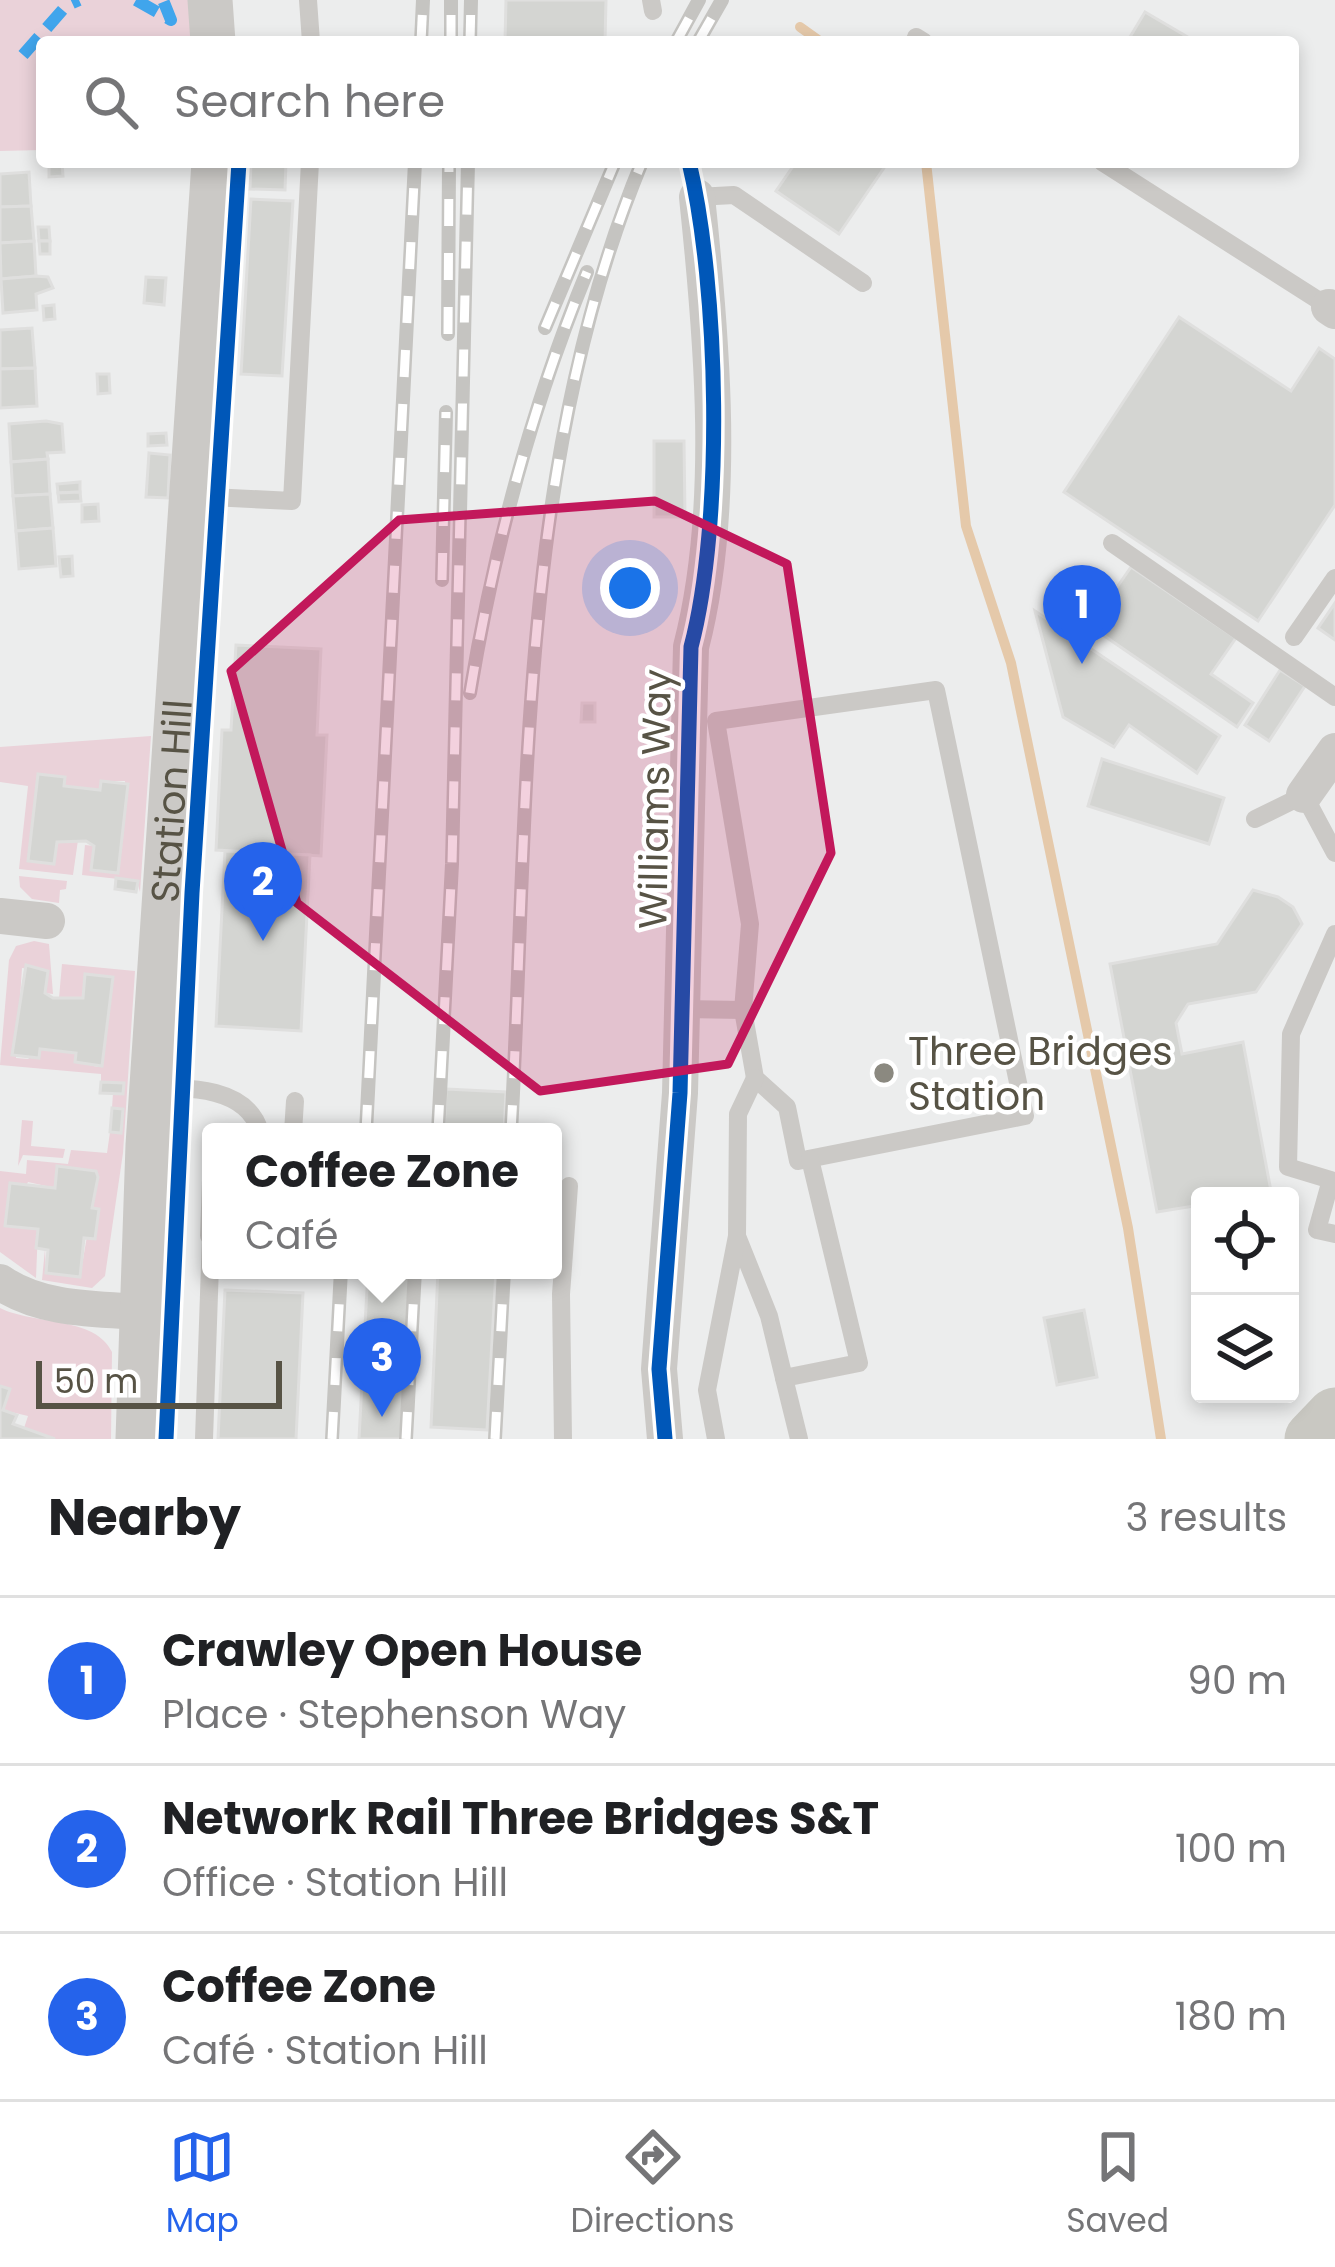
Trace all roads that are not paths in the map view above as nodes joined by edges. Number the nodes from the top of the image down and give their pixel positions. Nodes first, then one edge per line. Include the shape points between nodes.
1 (210, 0) edge
2 (308, 0) edge
3 (213, 36) edge
4 (310, 36) edge
5 (214, 168) edge
6 (310, 168) edge
7 (1111, 168) edge
8 (693, 180) edge
9 (863, 283) dead end
10 (1332, 309) edge
11 (191, 496) junction
12 (1112, 543) dead end
13 (1335, 578) edge
14 (1294, 637) dead end
15 (1335, 697) edge
16 (1335, 751) edge
17 (1304, 795) junction
18 (1255, 819) dead end
19 (1335, 854) edge
20 (0, 916) edge
21 (47, 921) dead end
22 (1335, 934) edge
23 (683, 1009) junction
24 (743, 1010) junction
25 (755, 1078) junction
26 (153, 1090) junction
27 (295, 1101) dead end
28 (255, 1123) edge
29 (294, 1123) edge
30 (810, 1159) junction
31 (569, 1186) dead end
32 (1335, 1234) edge
33 (737, 1236) junction
34 (209, 1279) edge
35 (0, 1282) edge
36 (142, 1312) junction
37 (784, 1378) junction
38 (1335, 1416) edge
39 (138, 1439) edge
40 (203, 1439) edge
41 (563, 1439) edge
42 (665, 1439) edge
43 (716, 1439) edge
44 (799, 1439) edge
45 (1313, 1439) edge

1 - 3 street
2 - 4 lane
5 - 11 street, Station Hill
6 - 11 lane via 292,501
7 - 10 lane
8 - 9 lane via 734,195
8 - 23 street, Williams Way via 710,310 709,502 690,670
11 - 26 street, Station Hill
12 - 15 lane
13 - 14 lane
16 - 17 street
17 - 18 lane
17 - 19 lane
20 - 21 street
22 - 32 lane via 1291,1034 1288,1167 1331,1180 1317,1230
23 - 24 lane
23 - 42 street, Williams Way via 659,1369
24 - 25 lane
24 - 30 lane via 750,924 716,721 936,689 1025,1116
25 - 30 lane via 787,1107 798,1161
25 - 33 lane via 738,1114
26 - 28 lane via 220,1093
26 - 36 street, Station Hill
27 - 29 lane
30 - 37 lane via 859,1363
31 - 41 lane
33 - 37 lane
33 - 43 lane via 707,1390
34 - 40 lane
35 - 36 street via 63,1305
36 - 39 street, Station Hill
37 - 44 lane
38 - 45 main road

